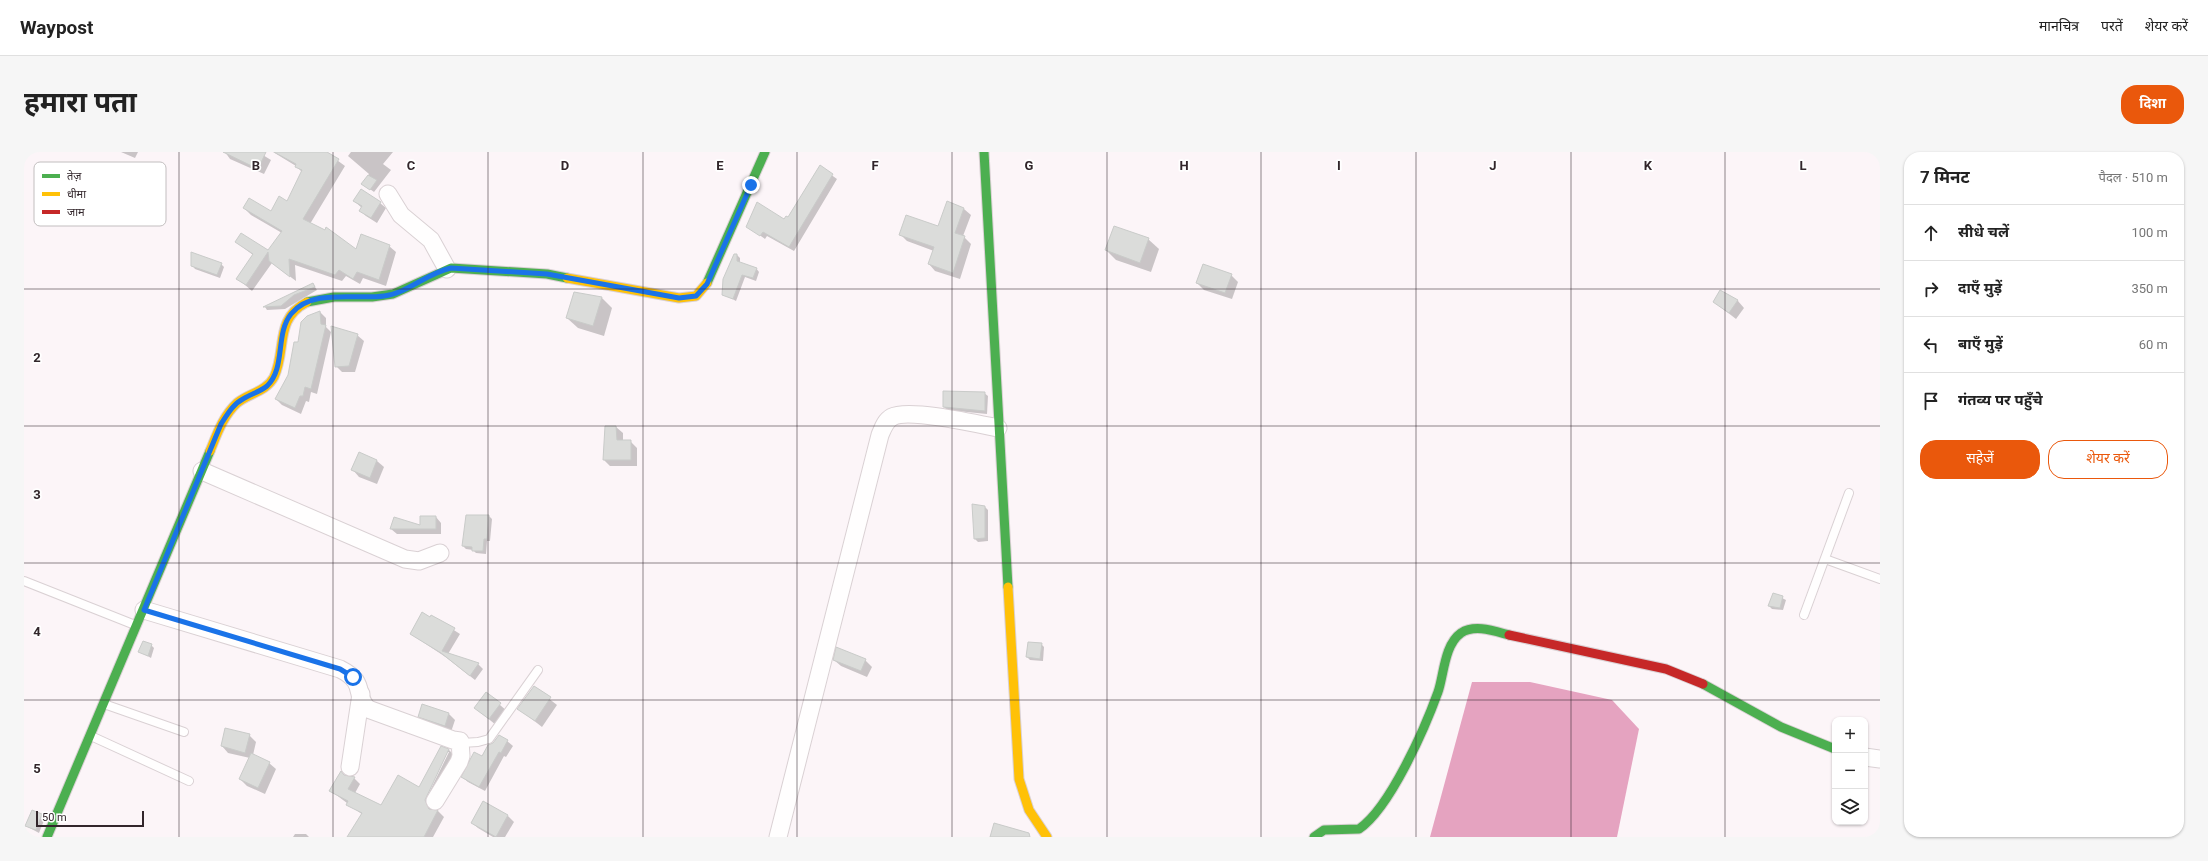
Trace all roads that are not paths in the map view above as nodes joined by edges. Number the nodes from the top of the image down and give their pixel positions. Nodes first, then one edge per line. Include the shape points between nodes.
1 (765, 152) edge
2 (984, 152) edge
3 (388, 194) dead end
4 (447, 269) junction
5 (998, 428) junction
6 (202, 471) junction
7 (1848, 493) dead end
8 (440, 553) dead end
9 (1825, 559) junction
10 (1880, 579) edge
11 (24, 581) edge
12 (144, 610) junction
13 (1804, 615) dead end
14 (136, 626) junction
15 (538, 670) dead end
16 (361, 694) junction
17 (103, 704) junction
18 (184, 732) dead end
19 (90, 735) junction
20 (461, 743) junction
21 (1832, 748) edge
22 (1868, 757) edge
23 (1880, 759) edge
24 (350, 767) dead end
25 (189, 781) dead end
26 (435, 801) dead end
27 (47, 837) edge
28 (778, 837) edge
29 (1047, 837) edge
30 (1314, 837) edge

1 - 4 street via 707,284 696,296 679,298 547,274
2 - 5 street
3 - 4 street via 401,215 431,240
4 - 6 street via 397,293 384,296 318,299 298,308 290,315 285,326 275,375 267,386 242,400 232,409 221,424
5 - 28 street via 906,414 890,418 885,423 878,442
5 - 29 street via 1019,779 1029,810
6 - 8 street via 405,559 419,561
6 - 12 street
7 - 9 lane
9 - 10 lane
9 - 13 lane
11 - 14 lane
12 - 14 street
12 - 16 street via 340,669 357,681
14 - 17 street
15 - 20 lane via 489,739
16 - 20 street via 368,709
16 - 24 street
17 - 18 lane
17 - 19 street
19 - 25 lane
19 - 27 street
20 - 26 street via 459,762
21 - 30 street via 1782,727 1703,684 1666,669 1483,629 1471,629 1457,637 1452,646 1438,692 1414,744 1373,818 1364,827 1354,830 1323,830
22 - 23 street

